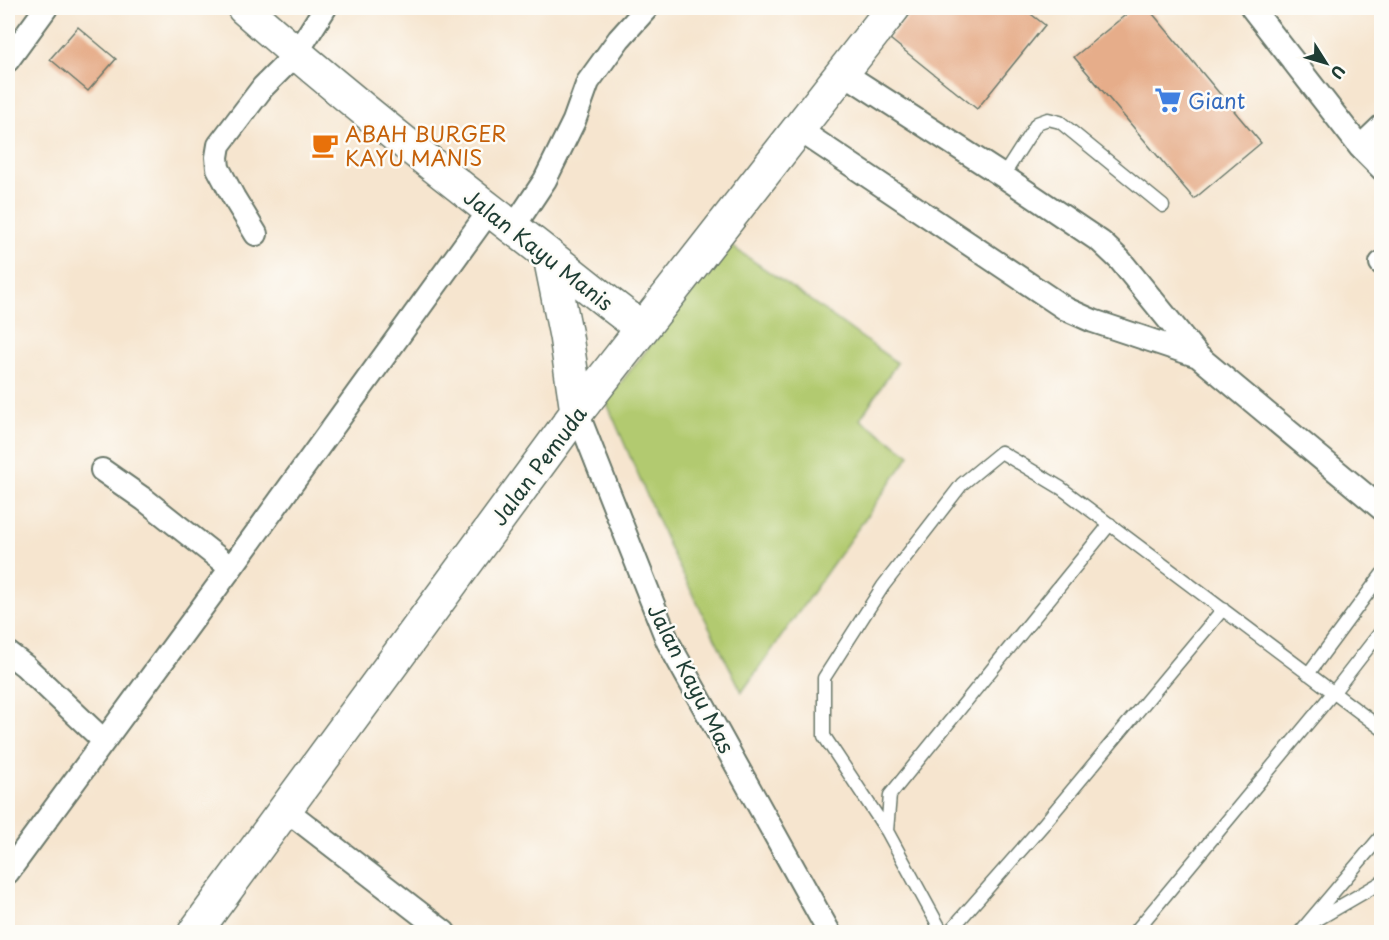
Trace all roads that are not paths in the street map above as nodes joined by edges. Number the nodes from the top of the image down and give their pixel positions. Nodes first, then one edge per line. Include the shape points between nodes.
1 (46, 8) edge
2 (244, 8) edge
3 (325, 8) edge
4 (647, 8) edge
5 (1252, 8) edge
6 (887, 10) edge
7 (296, 54) junction
8 (8, 60) edge
9 (842, 72) junction
10 (1382, 126) edge
11 (798, 129) junction
12 (1360, 147) junction
13 (1382, 169) edge
14 (1003, 176) junction
15 (1163, 206) dead end
16 (502, 219) junction
17 (256, 234) dead end
18 (550, 257) junction
19 (642, 328) junction
20 (1198, 356) junction
21 (577, 412) junction
22 (102, 470) dead end
23 (1382, 509) edge
24 (1110, 524) junction
25 (231, 568) junction
26 (1382, 574) edge
27 (1222, 609) junction
28 (1382, 630) edge
29 (8, 653) edge
30 (1308, 674) junction
31 (1333, 693) junction
32 (1382, 729) edge
33 (103, 740) junction
34 (285, 809) junction
35 (887, 831) junction
36 (1382, 835) edge
37 (8, 872) edge
38 (1382, 882) edge
39 (1303, 930) edge
40 (195, 933) edge
41 (444, 933) edge
42 (829, 933) edge
43 (942, 933) edge
44 (949, 933) edge
45 (1135, 933) edge

1 - 8 street
2 - 7 main road, Jalan Kayu Manis
3 - 7 street
4 - 16 street via 588,82 545,180
5 - 12 street
6 - 9 main road, Jalan Pemuda
7 - 16 main road, Jalan Kayu Manis
7 - 17 street via 263,87 219,145 218,168
9 - 11 main road, Jalan Pemuda
9 - 14 street
10 - 12 street
11 - 19 main road, Jalan Pemuda
11 - 20 street via 1066,309
12 - 13 street
14 - 15 lane via 1037,123 1048,119 1060,122
14 - 20 street via 1101,242
16 - 18 main road, Jalan Kayu Manis
16 - 25 street
18 - 19 main road, Jalan Kayu Manis
18 - 21 main road
19 - 21 main road, Jalan Pemuda
20 - 23 street
21 - 34 main road, Jalan Pemuda
21 - 42 street, Jalan Kayu Mas via 668,642
22 - 25 street
24 - 27 lane
24 - 35 lane via 890,795
24 - 35 lane via 1061,488 1001,452 962,484 883,586 824,678 824,736
25 - 33 street
26 - 30 lane
27 - 30 lane
27 - 44 lane
28 - 31 lane
29 - 33 street
30 - 31 lane
31 - 32 lane
31 - 45 lane
33 - 37 street
34 - 40 main road, Jalan Pemuda
34 - 41 street
35 - 43 lane
36 - 39 lane
38 - 39 lane

